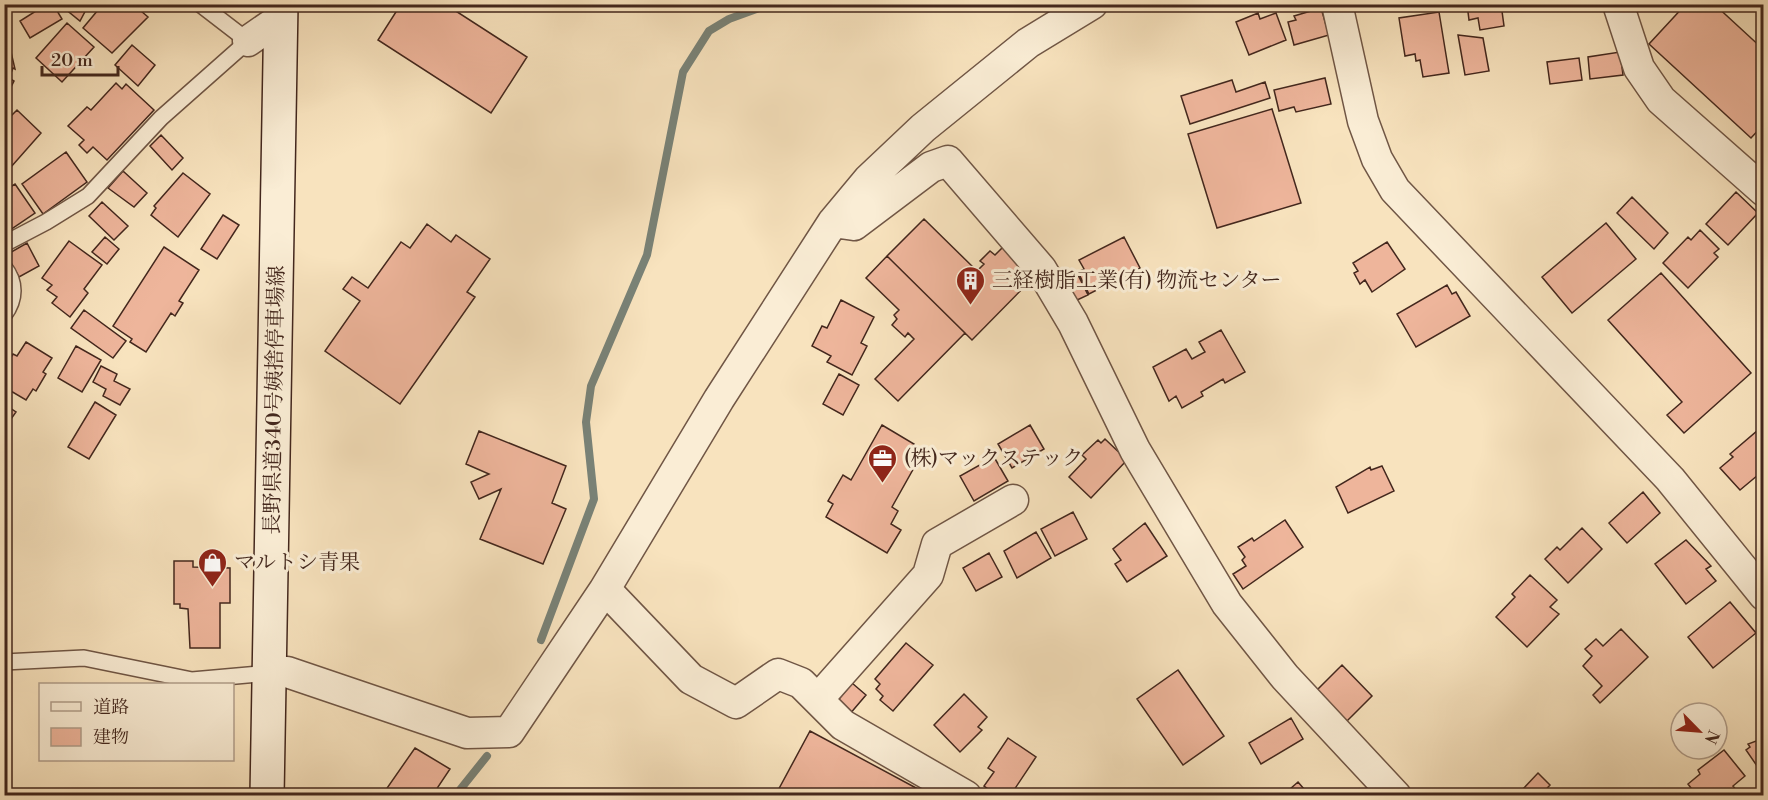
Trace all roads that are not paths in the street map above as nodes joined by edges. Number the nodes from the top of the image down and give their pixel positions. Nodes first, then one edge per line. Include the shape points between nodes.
1 (200, 4) edge
2 (1092, 4) edge
3 (1337, 4) edge
4 (1618, 4) edge
5 (281, 12) edge
6 (248, 41) junction
7 (1764, 191) edge
8 (832, 222) junction
9 (4, 244) edge
10 (4, 267) edge
11 (4, 315) edge
12 (1013, 501) dead end
13 (604, 589) junction
14 (1764, 595) edge
15 (4, 662) edge
16 (269, 673) junction
17 (818, 699) junction
18 (267, 795) edge
19 (966, 795) edge
20 (1396, 795) edge

1 - 6 lane
2 - 8 street via 1028,43 923,128 868,180
3 - 14 street via 1363,121 1377,159 1395,190 1670,478
4 - 7 street via 1639,68 1661,100
5 - 6 street
5 - 16 main road, 長野県道340号姨捨停車場線
6 - 9 lane via 161,118 88,196
8 - 13 street
8 - 20 street via 854,225 931,167 948,161 1041,269 1073,323 1141,460 1227,604 1285,678
10 - 11 lane via 13,279 12,304
12 - 17 street via 937,544 928,574
13 - 16 street via 509,732 467,733 287,672
13 - 17 street via 691,680 736,703 778,674 801,683
15 - 16 lane via 84,657 192,680
16 - 18 main road, 長野県道340号姨捨停車場線
17 - 19 street via 843,725

